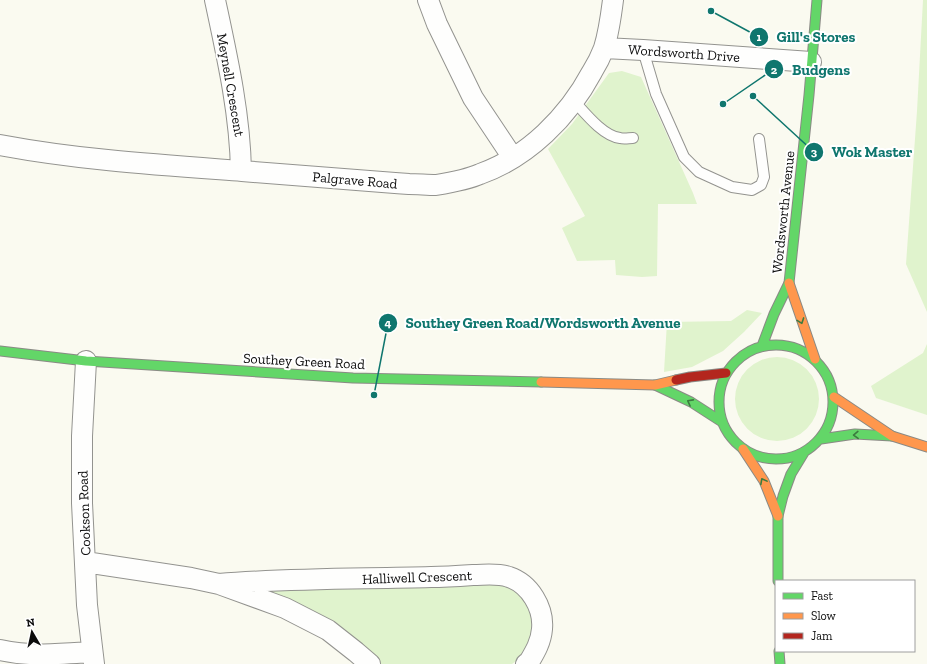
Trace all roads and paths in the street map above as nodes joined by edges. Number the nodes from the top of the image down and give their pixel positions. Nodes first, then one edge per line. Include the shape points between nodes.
1 (215, 0) edge
2 (428, 0) edge
3 (613, 0) edge
4 (816, 0) edge
5 (604, 48) junction
6 (643, 50) junction
7 (811, 62) junction
8 (574, 101) junction
9 (633, 138) dead end
10 (759, 138) dead end
11 (0, 145) edge
12 (513, 158) junction
13 (241, 171) junction
14 (789, 284) junction
15 (762, 346) junction
16 (0, 351) edge
17 (815, 359) junction
18 (86, 361) junction
19 (726, 373) junction
20 (655, 386) junction
21 (834, 396) junction
22 (722, 422) junction
23 (892, 436) junction
24 (821, 439) junction
25 (927, 447) edge
26 (743, 449) junction
27 (806, 451) junction
28 (778, 516) junction
29 (86, 562) junction
30 (778, 580) edge
31 (219, 584) junction
32 (0, 650) edge
33 (779, 652) edge
34 (93, 658) edge
35 (358, 660) edge
36 (526, 664) edge
37 (780, 664) edge

1 - 13 street, Meynell Crescent via 236,103
2 - 12 street via 472,98
3 - 5 street, Palgrave Road
4 - 7 street, Wordsworth Avenue
5 - 6 street, Wordsworth Drive
5 - 8 street, Palgrave Road
6 - 7 street, Wordsworth Drive
6 - 10 lane via 656,94 684,157 699,172 732,187 752,190 761,185 764,177
7 - 14 street, Wordsworth Avenue
8 - 9 lane via 605,132 618,138
8 - 12 street, Palgrave Road via 545,133
11 - 13 street, Palgrave Road via 72,156
12 - 13 street, Palgrave Road via 479,175 436,184
14 - 15 street, Wordsworth Avenue
14 -> 17 street, Wordsworth Avenue
15 - 17 street via 787,345 799,348
15 - 19 street via 738,358
16 - 18 street, Southey Green Road
17 - 21 street via 825,370
18 - 20 street, Southey Green Road via 353,378
18 - 29 street, Cookson Road via 82,503
19 - 20 street, Southey Green Road via 690,377
19 - 22 street via 720,388
22 -> 20 street, Southey Green Road via 691,402
21 - 23 street
21 - 24 street via 829,426
22 - 26 street via 730,437
23 -> 24 street via 855,434
23 - 25 street
24 - 27 street
26 - 27 street via 758,456 774,459 790,458
28 -> 26 street via 764,481
27 - 28 street via 791,474
28 - 30 street
29 - 31 street, Halliwell Crescent
29 - 34 street, Cookson Road via 87,605
31 - 35 street, Halliwell Crescent via 285,608 328,630
31 - 36 street, Halliwell Crescent via 494,574 510,577 524,586 534,597 542,617 538,648
32 - 34 street
33 - 37 street

